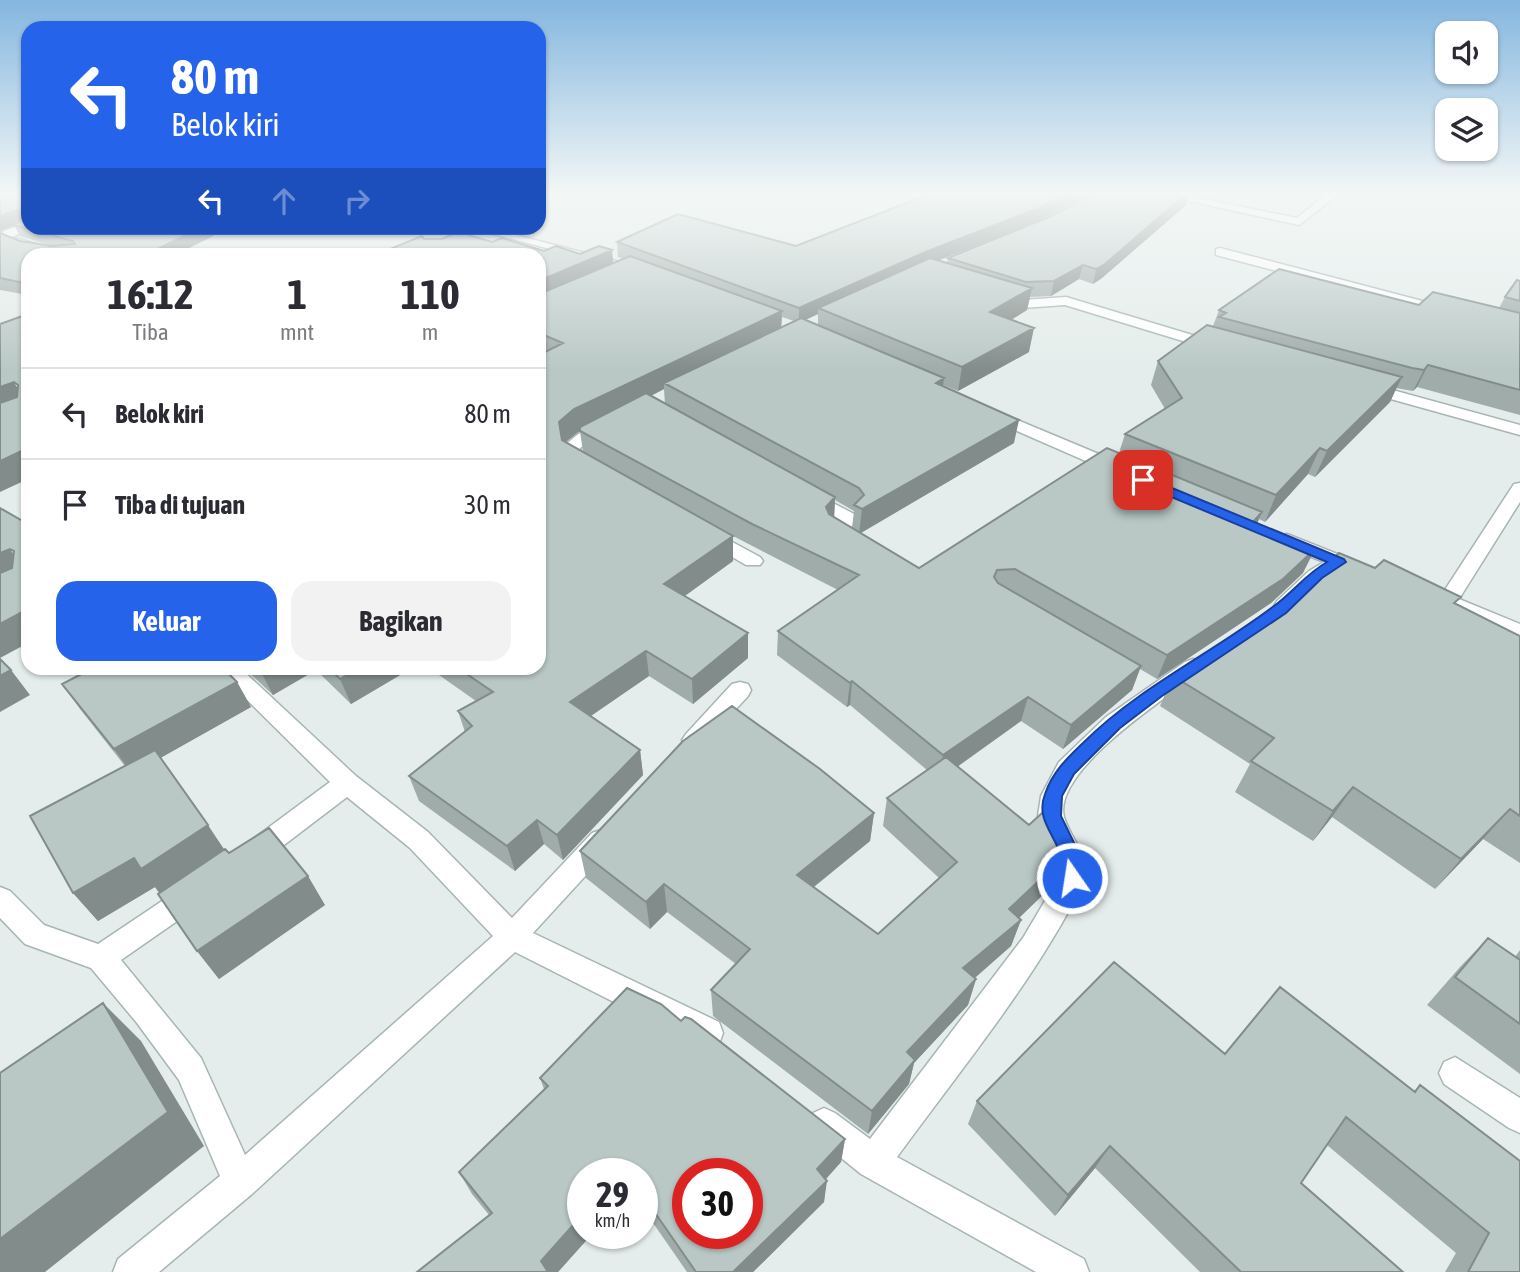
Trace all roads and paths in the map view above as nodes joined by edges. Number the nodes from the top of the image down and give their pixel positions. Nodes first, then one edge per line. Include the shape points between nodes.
1 (569, 252) edge
2 (1221, 252) edge
3 (622, 264) edge
4 (989, 294) edge
5 (1468, 317) edge
6 (1232, 351) edge
7 (1350, 383) edge
8 (977, 408) edge
9 (628, 416) edge
10 (1520, 430) edge
11 (597, 471) edge
12 (1128, 474) edge
13 (1520, 488) edge
14 (797, 489) edge
15 (693, 526) edge
16 (1265, 532) edge
17 (861, 547) edge
18 (753, 561) dead end
19 (1339, 562) junction
20 (1375, 575) edge
21 (1269, 616) edge
22 (1520, 632) edge
23 (1213, 653) edge
24 (233, 675) edge
25 (740, 690) dead end
26 (674, 762) edge
27 (347, 783) junction
28 (617, 824) edge
29 (0, 899) edge
30 (513, 937) junction
31 (100, 958) junction
32 (727, 1048) edge
33 (1455, 1073) dead end
34 (800, 1105) edge
35 (1520, 1117) edge
36 (873, 1162) junction
37 (240, 1182) junction
38 (131, 1272) edge
39 (1070, 1272) edge

1 - 3 street
2 - 5 street
4 - 6 street via 1022,304 1066,301
7 - 10 street
8 - 12 street
9 - 11 street via 572,447 573,457
13 - 22 street via 1441,600
14 - 17 street via 850,519 836,531
15 - 18 street
16 - 19 street
19 - 20 street
19 - 21 street via 1316,575
23 - 36 street via 1145,685 1068,769 1053,796 1051,816 1072,859 1072,878 1033,947
24 - 27 street
25 - 26 street
27 - 30 street via 419,840
27 - 31 street
28 - 30 street
29 - 31 street via 35,935
30 - 32 street via 706,1031
30 - 37 street
31 - 37 street via 190,1069
33 - 35 street
34 - 36 street
36 - 39 street
37 - 38 street

